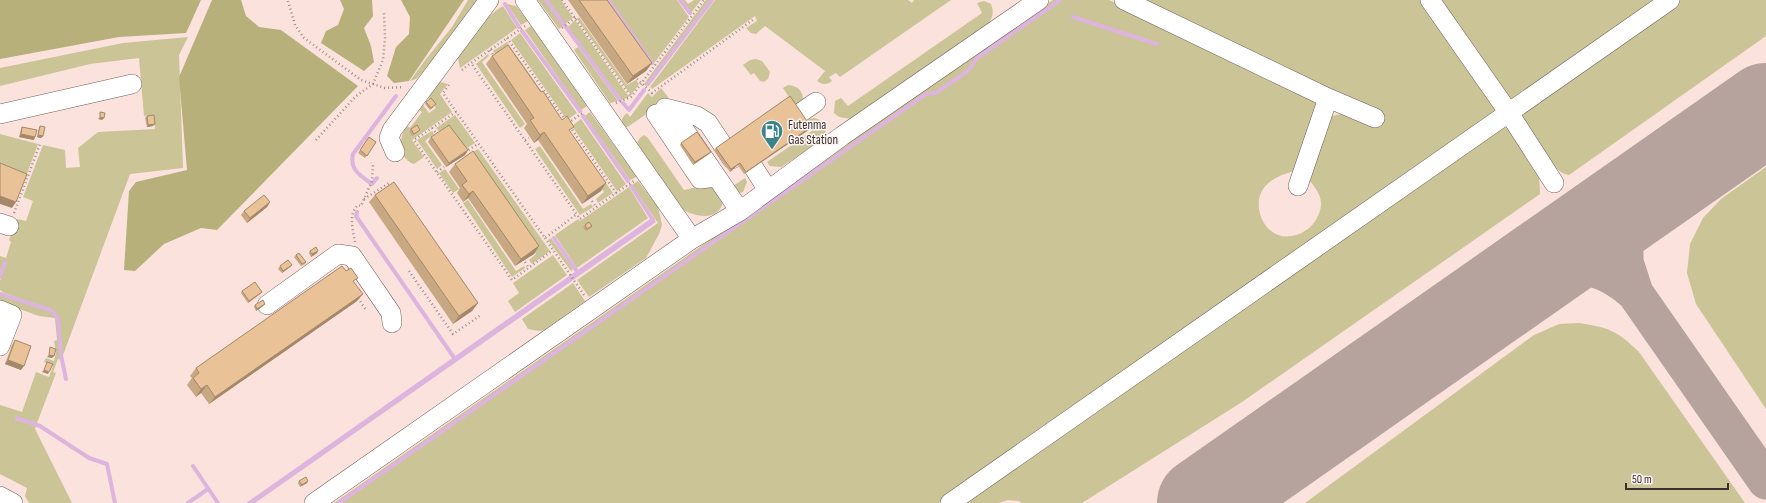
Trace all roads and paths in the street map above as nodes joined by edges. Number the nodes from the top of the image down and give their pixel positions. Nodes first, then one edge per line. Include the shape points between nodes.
1 (489, 0) edge
2 (525, 0) edge
3 (562, 0) edge
4 (704, 0) edge
5 (1039, 0) edge
6 (1124, 0) edge
7 (1430, 0) edge
8 (1670, 0) edge
9 (288, 2) dead end
10 (384, 13) dead end
11 (577, 17) junction
12 (754, 19) dead end
13 (528, 24) dead end
14 (563, 27) dead end
15 (507, 38) junction
16 (490, 50) junction
17 (494, 56) edge
18 (471, 63) junction
19 (462, 70) dead end
20 (637, 79) edge
21 (132, 84) dead end
22 (373, 84) junction
23 (641, 84) junction
24 (425, 85) junction
25 (449, 85) dead end
26 (631, 97) junction
27 (1328, 98) junction
28 (816, 102) dead end
29 (610, 106) dead end
30 (587, 109) dead end
31 (456, 112) junction
32 (660, 113) junction
33 (1508, 113) junction
34 (0, 114) edge
35 (1375, 118) dead end
36 (567, 123) junction
37 (564, 125) edge
38 (432, 128) junction
39 (436, 133) edge
40 (528, 138) dead end
41 (316, 140) dead end
42 (525, 140) junction
43 (756, 143) junction
44 (40, 144) dead end
45 (478, 144) junction
46 (394, 152) dead end
47 (466, 152) edge
48 (371, 163) dead end
49 (444, 168) dead end
50 (437, 172) junction
51 (708, 178) junction
52 (637, 179) dead end
53 (389, 183) edge
54 (1554, 183) dead end
55 (1298, 186) dead end
56 (768, 190) junction
57 (616, 193) junction
58 (457, 195) dead end
59 (454, 198) junction
60 (363, 199) junction
61 (592, 201) edge
62 (596, 207) junction
63 (740, 211) junction
64 (577, 214) junction
65 (5, 225) edge
66 (354, 236) dead end
67 (545, 238) junction
68 (692, 239) junction
69 (553, 250) junction
70 (525, 262) edge
71 (528, 268) junction
72 (409, 271) dead end
73 (357, 298) edge
74 (588, 301) dead end
75 (267, 305) dead end
76 (0, 310) edge
77 (366, 310) dead end
78 (481, 314) dead end
79 (392, 323) dead end
80 (0, 346) edge
81 (0, 496) edge
82 (13, 503) edge
83 (314, 503) edge
84 (950, 503) edge

1 - 24 lane
2 - 68 lane
3 - 11 path
4 - 23 path
5 - 56 lane
6 - 27 lane
7 - 33 lane
8 - 33 lane
9 - 22 path via 295,25 304,38 361,80
10 - 22 path via 383,60
11 - 14 path
11 - 26 path
12 - 23 path via 652,93
13 - 15 path
15 - 16 path
15 - 36 path
16 - 17 path
16 - 18 path
18 - 19 path
18 - 42 path
20 - 23 path
21 - 34 lane
22 - 24 path via 385,88
22 - 41 path via 356,96
23 - 26 path
24 - 46 lane via 392,130 389,138
25 - 31 path via 442,93
26 - 29 path
27 - 35 lane
27 - 55 lane
28 - 43 lane
30 - 36 path
31 - 38 path
31 - 45 path
32 - 43 lane via 696,116 708,123 732,159
32 - 51 lane
32 - 51 lane via 688,179
33 - 54 lane
33 - 84 lane
36 - 37 path
36 - 57 path
38 - 39 path
38 - 50 path via 414,140
40 - 42 path
42 - 64 path
43 - 56 lane
44 - 65 path
45 - 47 path
45 - 67 path
48 - 60 path via 372,181
49 - 50 path
50 - 59 path
51 - 63 lane
52 - 57 path
53 - 60 path
56 - 63 lane
57 - 62 path
58 - 59 path
59 - 71 path via 512,280
60 - 66 path via 361,206 358,205 352,215
61 - 62 path
62 - 64 path via 580,219
63 - 68 lane
64 - 67 path
67 - 69 path
68 - 83 lane
69 - 71 path
69 - 74 path
70 - 71 path
72 - 78 path via 453,334
73 - 77 path
75 - 79 lane via 338,254 348,255 352,256 391,313
76 - 80 lane via 12,314
81 - 82 lane

